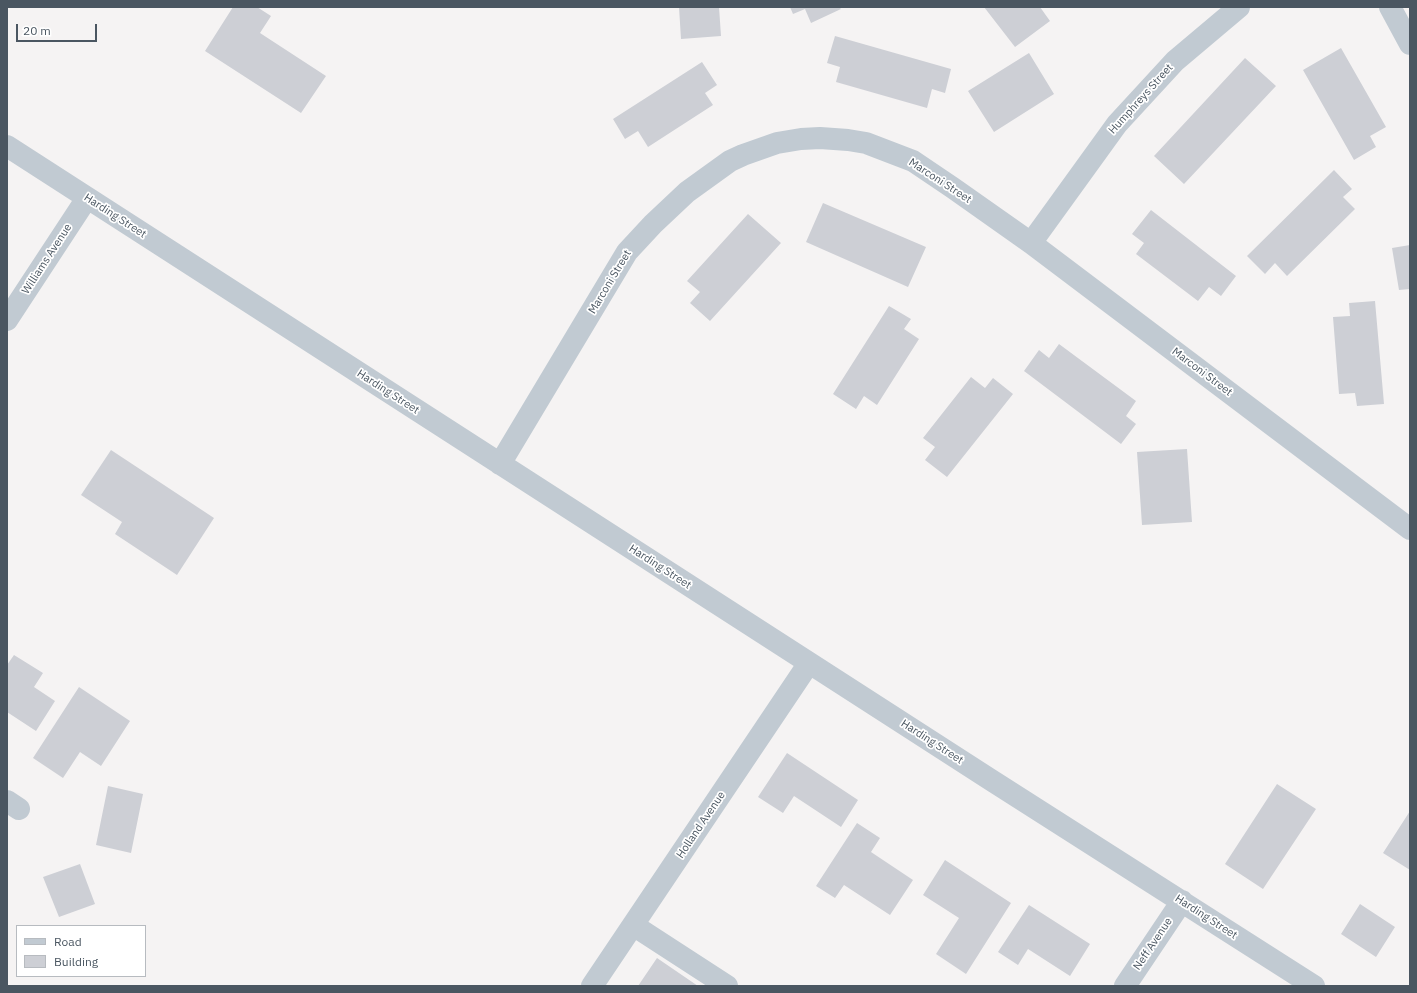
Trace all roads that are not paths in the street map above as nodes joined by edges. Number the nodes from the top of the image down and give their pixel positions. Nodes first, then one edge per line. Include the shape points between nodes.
1 (1239, 7) edge
2 (1390, 7) edge
3 (1410, 44) edge
4 (7, 146) edge
5 (87, 198) junction
6 (1031, 243) junction
7 (7, 320) edge
8 (500, 464) junction
9 (1410, 529) edge
10 (809, 663) junction
11 (1182, 901) junction
12 (633, 925) junction
13 (592, 986) edge
14 (727, 986) edge
15 (1125, 986) edge
16 (1314, 986) edge

1 - 6 street, Humphreys Street via 1175,61 1117,124
2 - 3 street
4 - 5 street, Harding Street
5 - 7 street, Williams Avenue
5 - 8 street, Harding Street
6 - 8 street, Marconi Street via 912,162 866,143 820,138 801,139 777,143 743,155 730,161 687,192 627,252
6 - 9 street, Marconi Street
8 - 10 street, Harding Street
10 - 11 street, Harding Street
10 - 12 street, Holland Avenue
11 - 15 street, Neff Avenue
11 - 16 street, Harding Street
12 - 13 street, Holland Avenue
12 - 14 street

